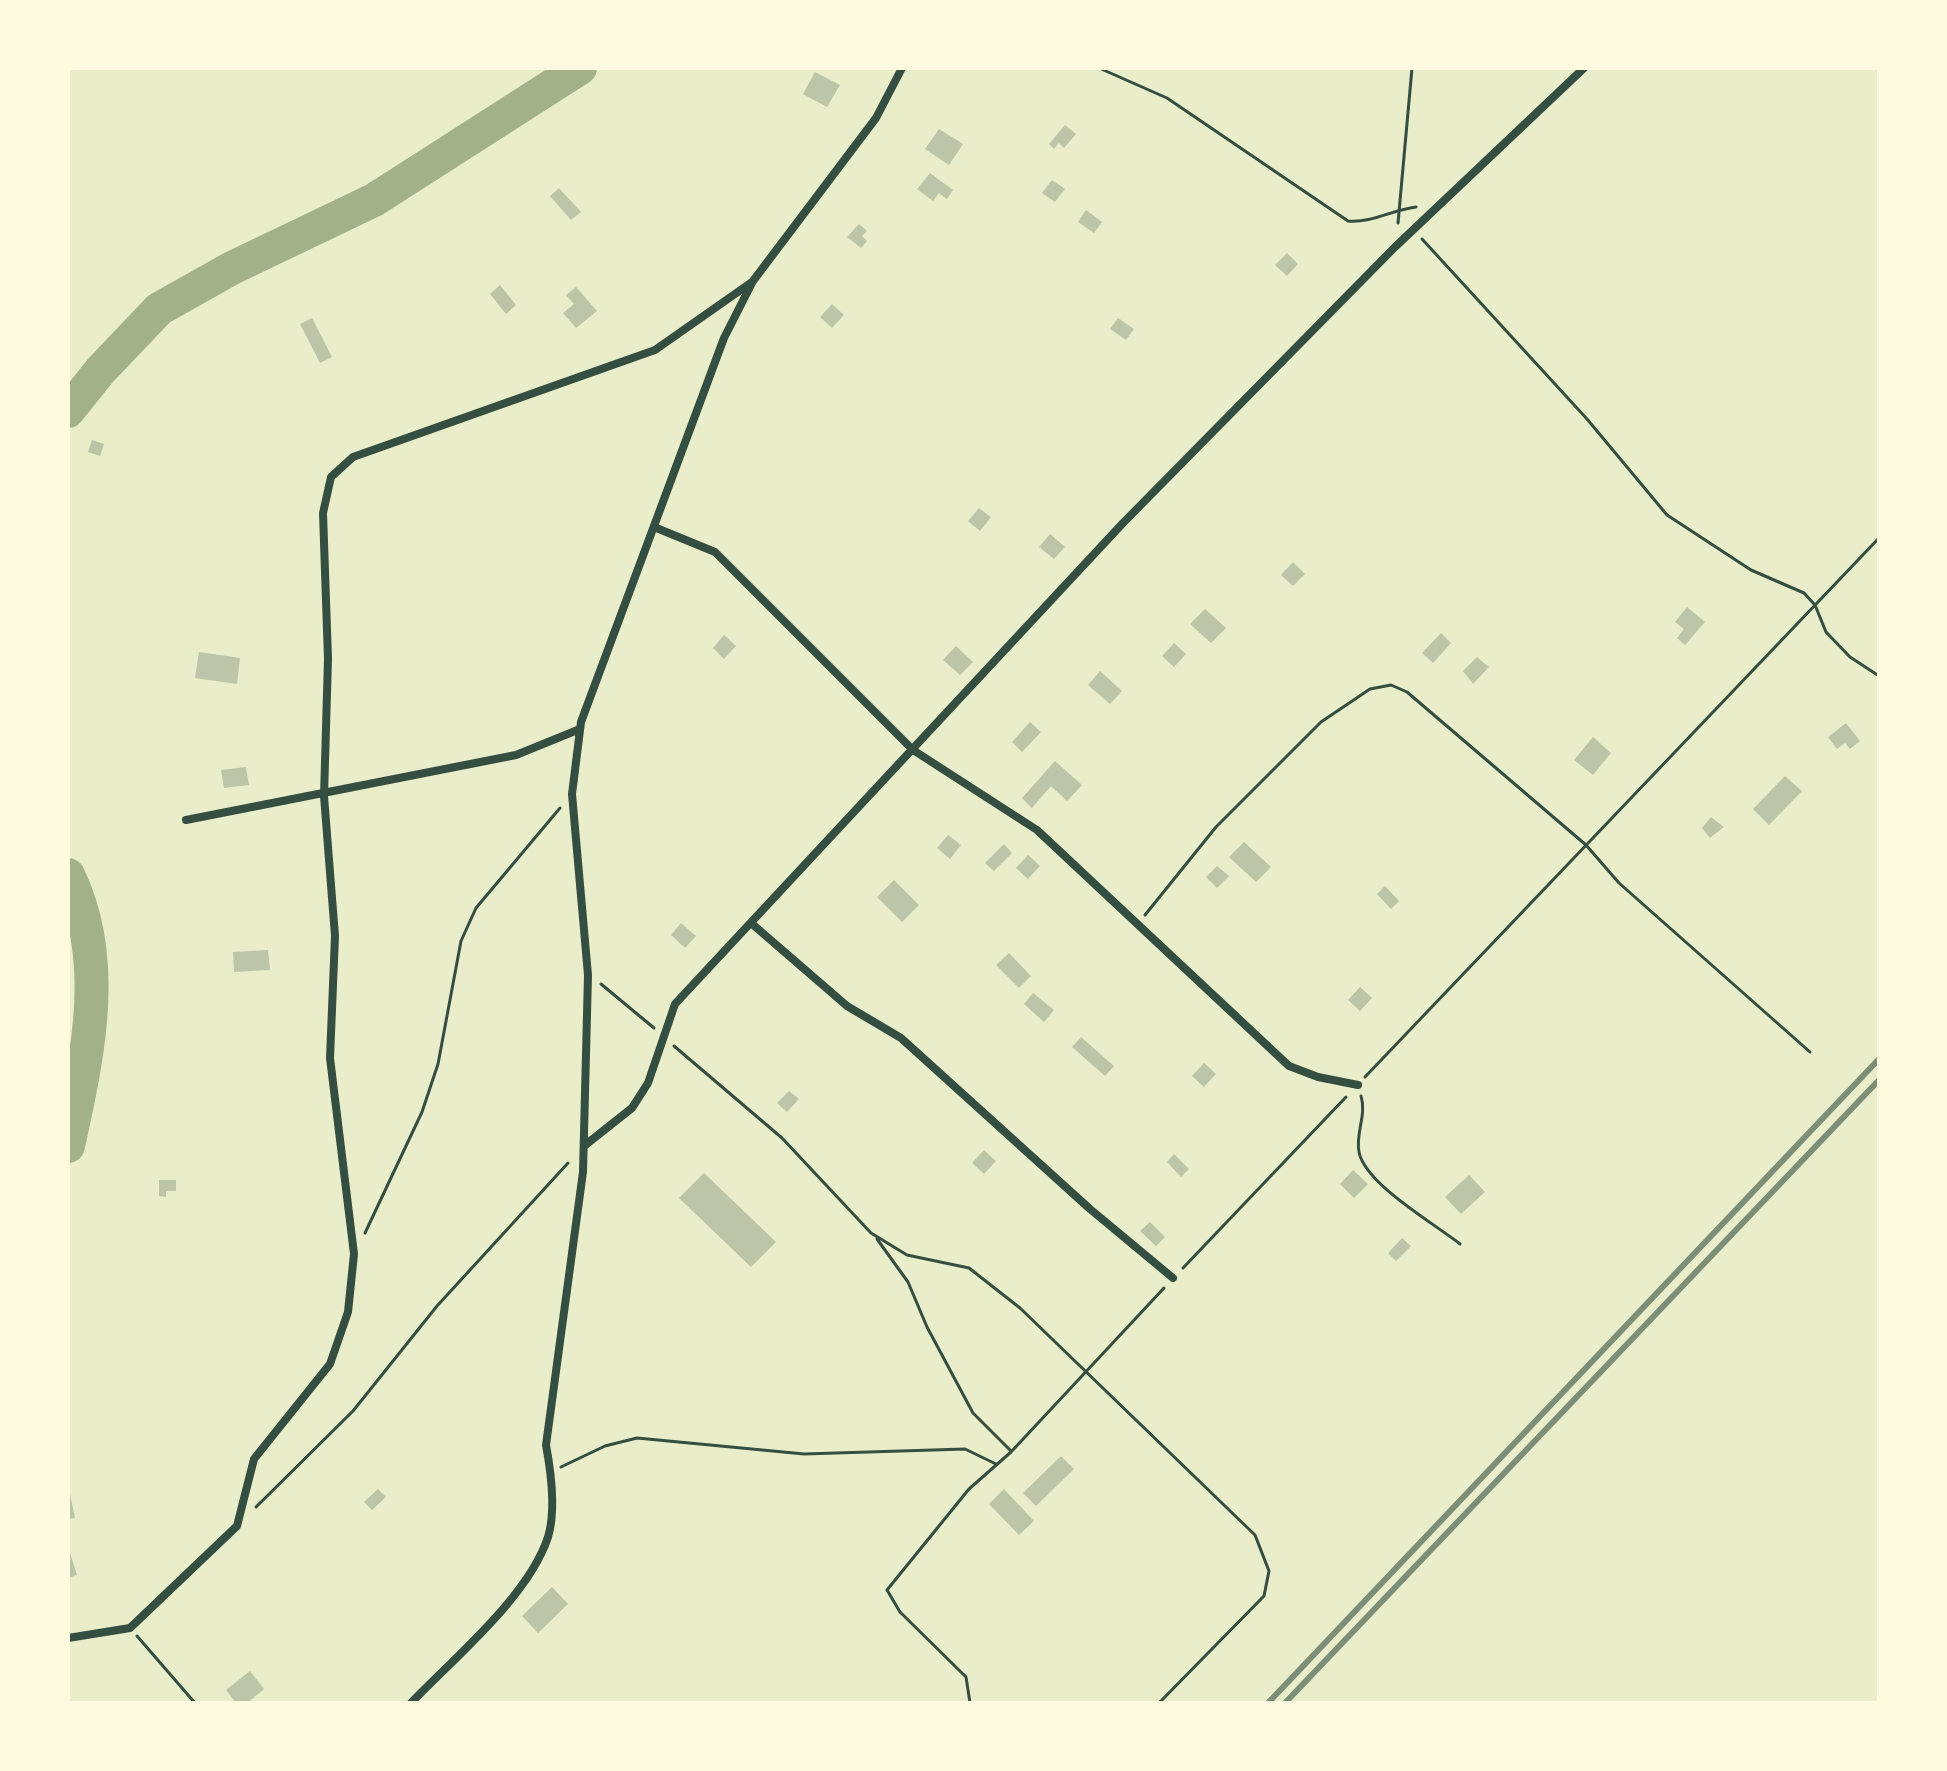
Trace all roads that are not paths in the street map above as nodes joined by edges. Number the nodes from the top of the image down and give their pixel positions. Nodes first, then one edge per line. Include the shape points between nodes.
1 (902, 68) edge
2 (1584, 68) edge
3 (753, 281) junction
4 (654, 527) junction
5 (580, 729) junction
6 (913, 750) junction
7 (324, 796) junction
8 (186, 820) dead end
9 (751, 923) junction
10 (1358, 1085) road end
11 (584, 1146) junction
12 (1173, 1278) road end
13 (68, 1638) edge
14 (411, 1703) edge

1 - 3 street via 876,118
2 - 6 street via 1395,247 1123,523
3 - 4 street via 724,338
3 - 7 street via 655,350 353,457 331,477 323,513 328,659
4 - 5 street
4 - 6 street via 715,552
5 - 7 street via 516,755
5 - 11 street via 572,794 588,975
6 - 9 street
6 - 10 street via 1037,830 1289,1066
7 - 8 street
7 - 13 street via 335,936 330,1058 354,1254 348,1312 330,1364 254,1459 237,1526 130,1628
9 - 11 street via 675,1004 648,1083 632,1108
9 - 12 street via 847,1006 901,1038
11 - 14 street via 546,1445 551,1473 549,1534 539,1560 504,1605

